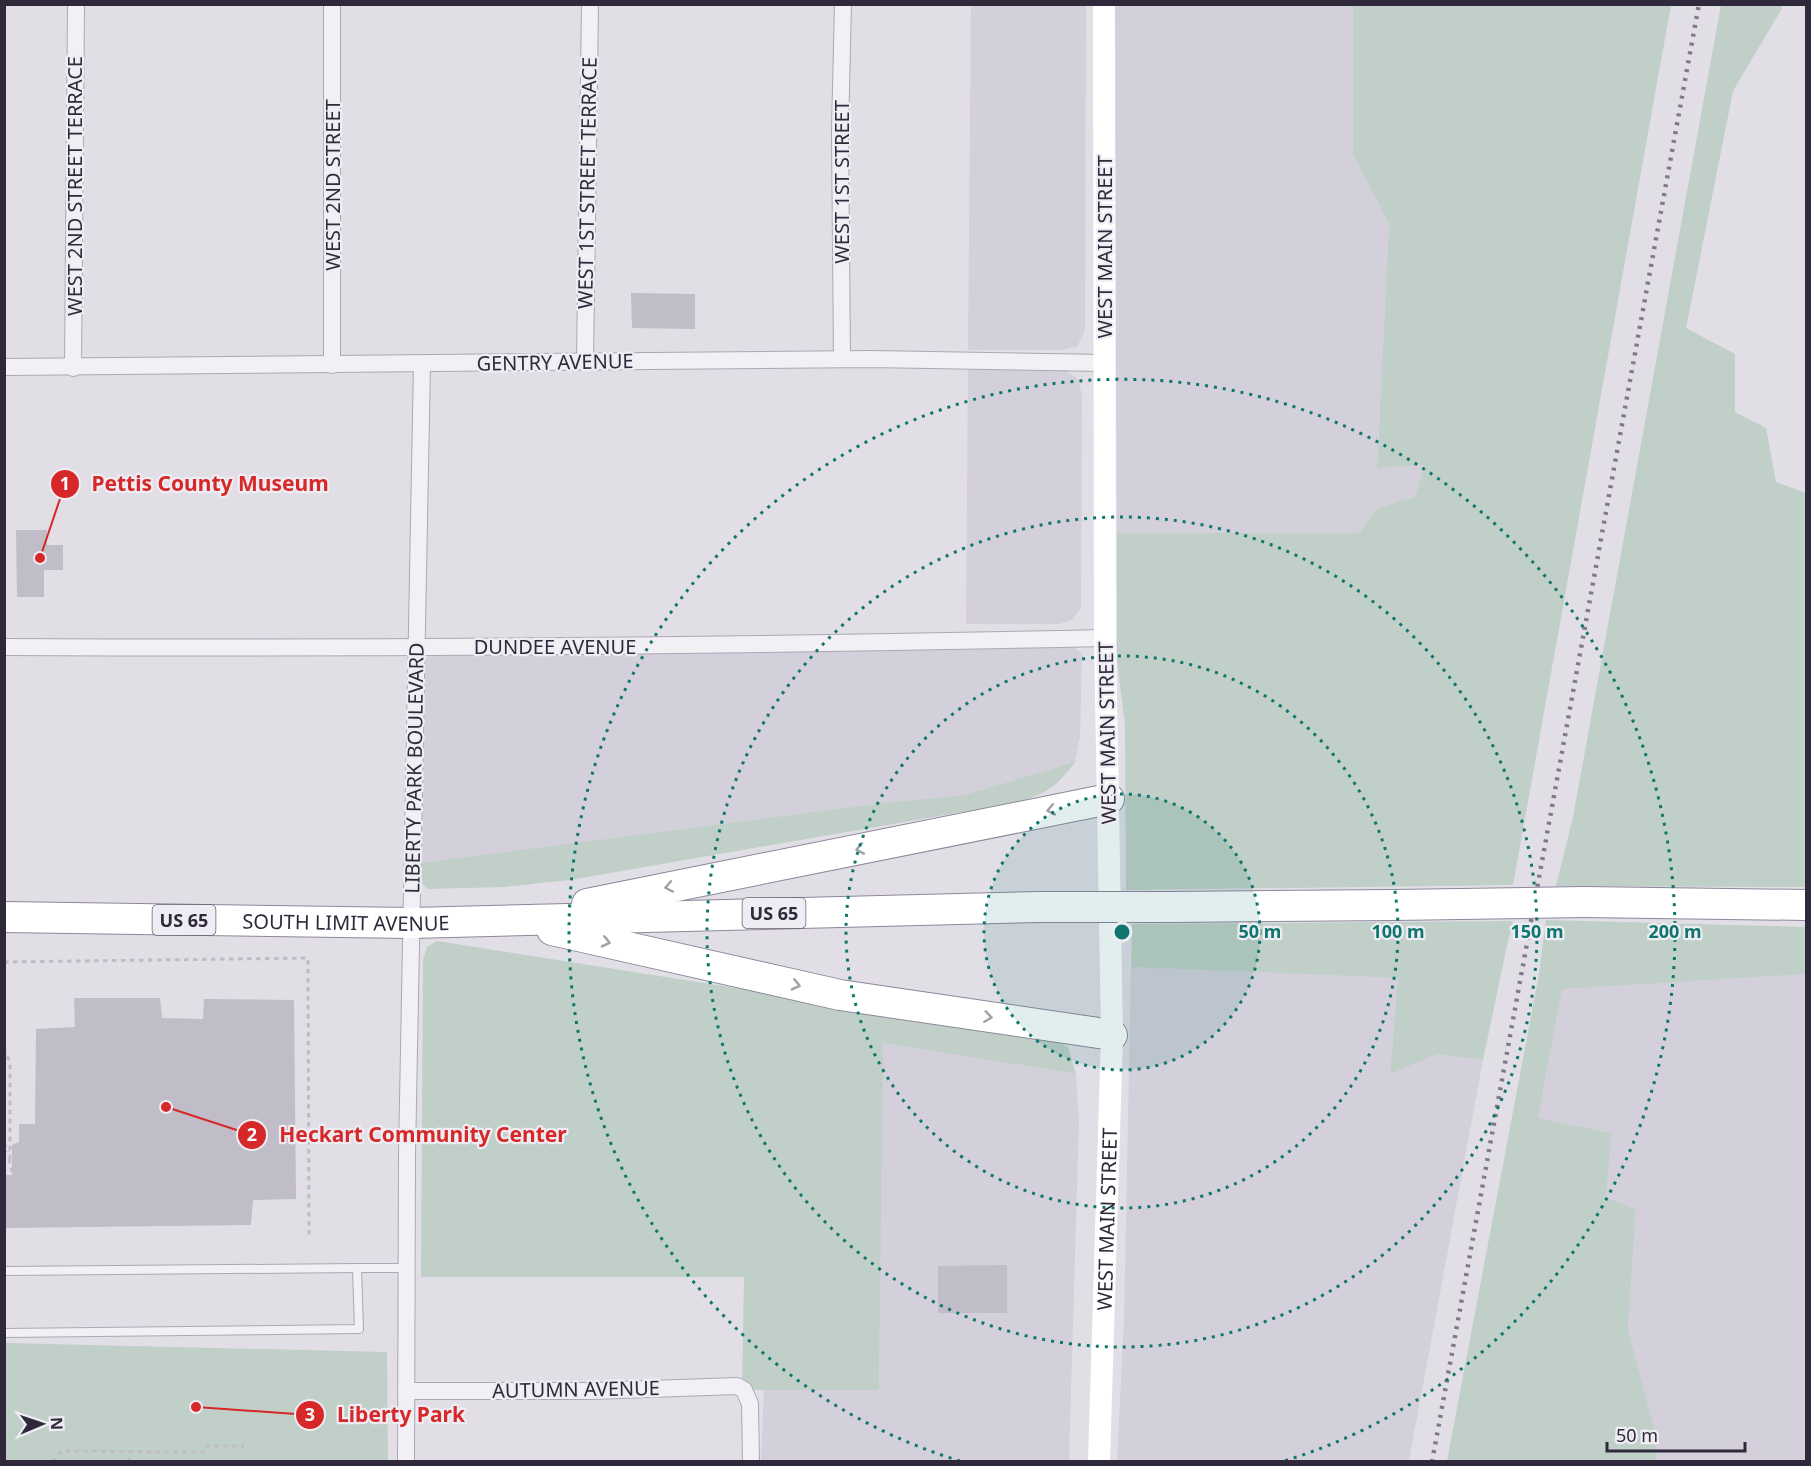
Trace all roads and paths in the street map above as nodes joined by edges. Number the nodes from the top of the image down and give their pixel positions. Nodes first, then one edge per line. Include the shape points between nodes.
1 (76, 4) edge
2 (332, 4) edge
3 (590, 4) edge
4 (843, 4) edge
5 (1104, 4) edge
6 (842, 359) junction
7 (585, 362) junction
8 (422, 363) junction
9 (1105, 363) junction
10 (332, 364) junction
11 (4, 367) edge
12 (73, 368) junction
13 (1105, 638) junction
14 (4, 647) edge
15 (416, 647) junction
16 (1108, 799) junction
17 (1806, 905) edge
18 (4, 917) edge
19 (508, 920) junction
20 (411, 924) junction
21 (4, 962) edge
22 (1112, 1035) junction
23 (4, 1048) edge
24 (4, 1143) edge
25 (10, 1161) junction
26 (12, 1172) dead end
27 (309, 1238) dead end
28 (357, 1268) junction
29 (407, 1268) junction
30 (4, 1271) edge
31 (4, 1333) edge
32 (406, 1391) junction
33 (244, 1446) dead end
34 (129, 1452) junction
35 (52, 1461) edge
36 (129, 1461) edge
37 (406, 1461) edge
38 (751, 1461) edge
39 (1099, 1461) edge

1 - 12 street, WEST 2ND STREET TERRACE
2 - 10 street, WEST 2ND STREET
3 - 7 street, WEST 1ST STREET TERRACE
4 - 6 street, WEST 1ST STREET
5 - 9 main road, WEST MAIN STREET
6 - 7 street, GENTRY AVENUE
6 - 9 street, GENTRY AVENUE
7 - 8 street, GENTRY AVENUE
8 - 10 street, GENTRY AVENUE
8 - 15 street, LIBERTY PARK BOULEVARD
9 - 13 main road, WEST MAIN STREET
10 - 12 street, GENTRY AVENUE
11 - 12 street, GENTRY AVENUE
13 - 15 street, DUNDEE AVENUE
13 - 16 main road, WEST MAIN STREET
14 - 15 street, DUNDEE AVENUE
15 - 20 street, LIBERTY PARK BOULEVARD
16 -> 19 highway
16 - 22 main road, WEST MAIN STREET
17 - 19 highway, US 65, bridge via 1584,902 1040,907
18 - 20 highway, SOUTH LIMIT AVENUE / US 65
19 - 20 highway, SOUTH LIMIT AVENUE / US 65
19 -> 22 highway via 840,995
20 - 29 street, LIBERTY PARK BOULEVARD
21 - 27 path via 308,958
22 - 39 main road, WEST MAIN STREET
23 - 25 path via 10,1063
24 - 25 path
25 - 26 path
28 - 29 lane
28 - 30 lane
28 - 31 lane via 358,1329
29 - 32 street, LIBERTY PARK BOULEVARD
32 - 37 street, LIBERTY PARK BOULEVARD
32 - 38 street, AUTUMN AVENUE via 591,1391 731,1384 744,1390 750,1404
33 - 34 path via 205,1446 203,1452
34 - 35 path via 61,1451
34 - 36 path

